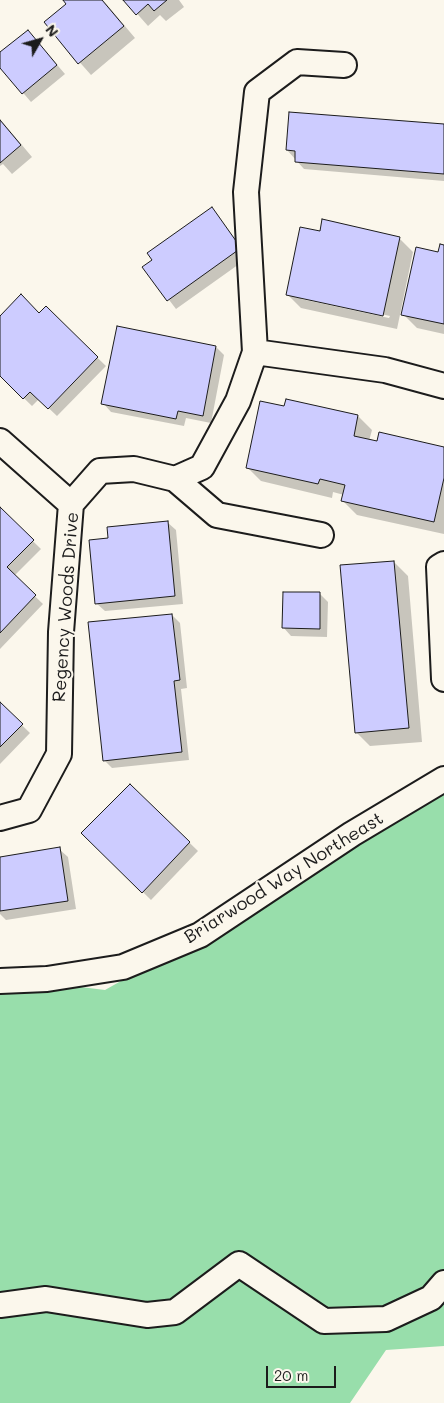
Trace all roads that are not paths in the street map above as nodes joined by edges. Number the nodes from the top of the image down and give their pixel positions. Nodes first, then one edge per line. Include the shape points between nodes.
1 (344, 65) dead end
2 (255, 352) junction
3 (444, 386) edge
4 (0, 441) edge
5 (175, 479) junction
6 (71, 504) junction
7 (321, 536) dead end
8 (444, 564) edge
9 (444, 679) edge
10 (444, 780) edge
11 (0, 818) edge
12 (0, 981) edge
13 (444, 1283) edge
14 (0, 1306) edge

1 - 2 street via 297,62 257,92 246,192
2 - 3 street via 385,370
2 - 5 street via 238,401 202,468
4 - 6 street
5 - 6 street, Regency Woods Drive via 134,469 100,471
5 - 7 street via 217,515
6 - 11 street, Regency Woods Drive via 60,632 59,754 29,810
8 - 9 street via 439,567
10 - 12 street, Briarwood Way Northeast via 352,834 200,935 123,967 47,979
13 - 14 street via 431,1298 386,1319 324,1321 239,1264 175,1312 147,1315 46,1299

